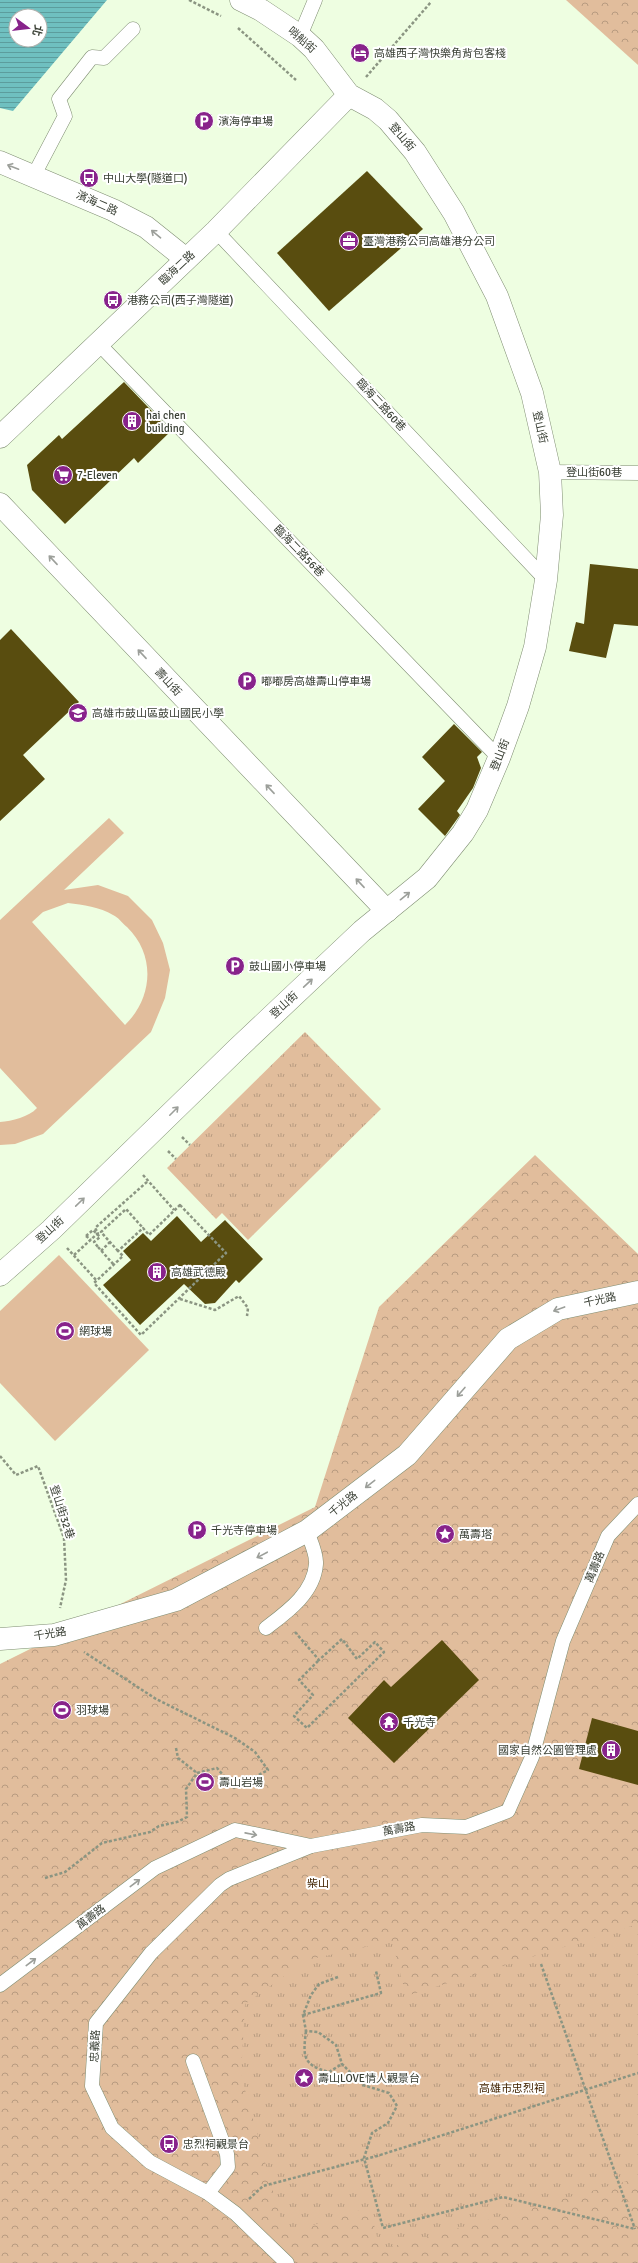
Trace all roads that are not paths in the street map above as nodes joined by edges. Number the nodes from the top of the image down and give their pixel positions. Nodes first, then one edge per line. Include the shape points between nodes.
1 (241, 0) edge
2 (315, 0) edge
3 (133, 29) dead end
4 (300, 36) junction
5 (349, 95) junction
6 (0, 162) edge
7 (34, 175) junction
8 (216, 231) junction
9 (186, 259) junction
10 (98, 343) junction
11 (0, 437) edge
12 (550, 472) junction
13 (638, 473) edge
14 (0, 504) edge
15 (546, 580) junction
16 (499, 758) junction
17 (386, 912) junction
18 (0, 1275) edge
19 (638, 1292) edge
20 (638, 1504) edge
21 (308, 1531) junction
22 (266, 1628) dead end
23 (0, 1639) edge
24 (311, 1846) junction
25 (0, 1985) edge
26 (193, 2061) dead end
27 (208, 2193) junction
28 (287, 2263) edge

1 - 4 street, 哨船街
2 - 4 lane
3 - 7 lane via 104,58 92,57 58,99 64,116
4 - 5 street, 哨船街 via 314,49
5 - 8 street, 臨海二路
5 - 12 street, 登山街 via 375,109 388,120 415,152 454,213 497,296 532,393
7 -> 6 street, 濱海二路
9 -> 7 street, 濱海二路 via 146,227
8 - 9 street, 臨海二路
8 - 15 lane, 臨海二路60巷
9 - 10 street, 臨海二路
10 - 11 street, 臨海二路
10 - 16 lane, 臨海二路56巷
12 - 13 lane, 登山街60巷
12 - 15 street, 登山街 via 552,515
17 -> 14 street, 壽山街
15 - 16 street, 登山街 via 535,647 518,706
17 -> 16 street, 登山街 via 427,878 463,834 477,810
18 -> 17 street, 登山街 via 51,1230 237,1049
19 -> 21 street, 千光路 via 558,1309 508,1339 407,1455
20 - 24 lane, 萬壽路 via 608,1536 563,1641 532,1757 508,1811 466,1827 422,1825
21 - 22 lane via 316,1563 310,1585 297,1602
21 -> 23 street, 千光路 via 176,1600 54,1635
25 -> 24 lane, 萬壽路 via 156,1868 235,1830
24 - 27 lane, 忠義路 via 220,1885 151,1953 96,2024 92,2086 112,2128 150,2162
26 - 27 lane via 227,2154 228,2167
27 - 28 lane, 忠義路 via 235,2213

